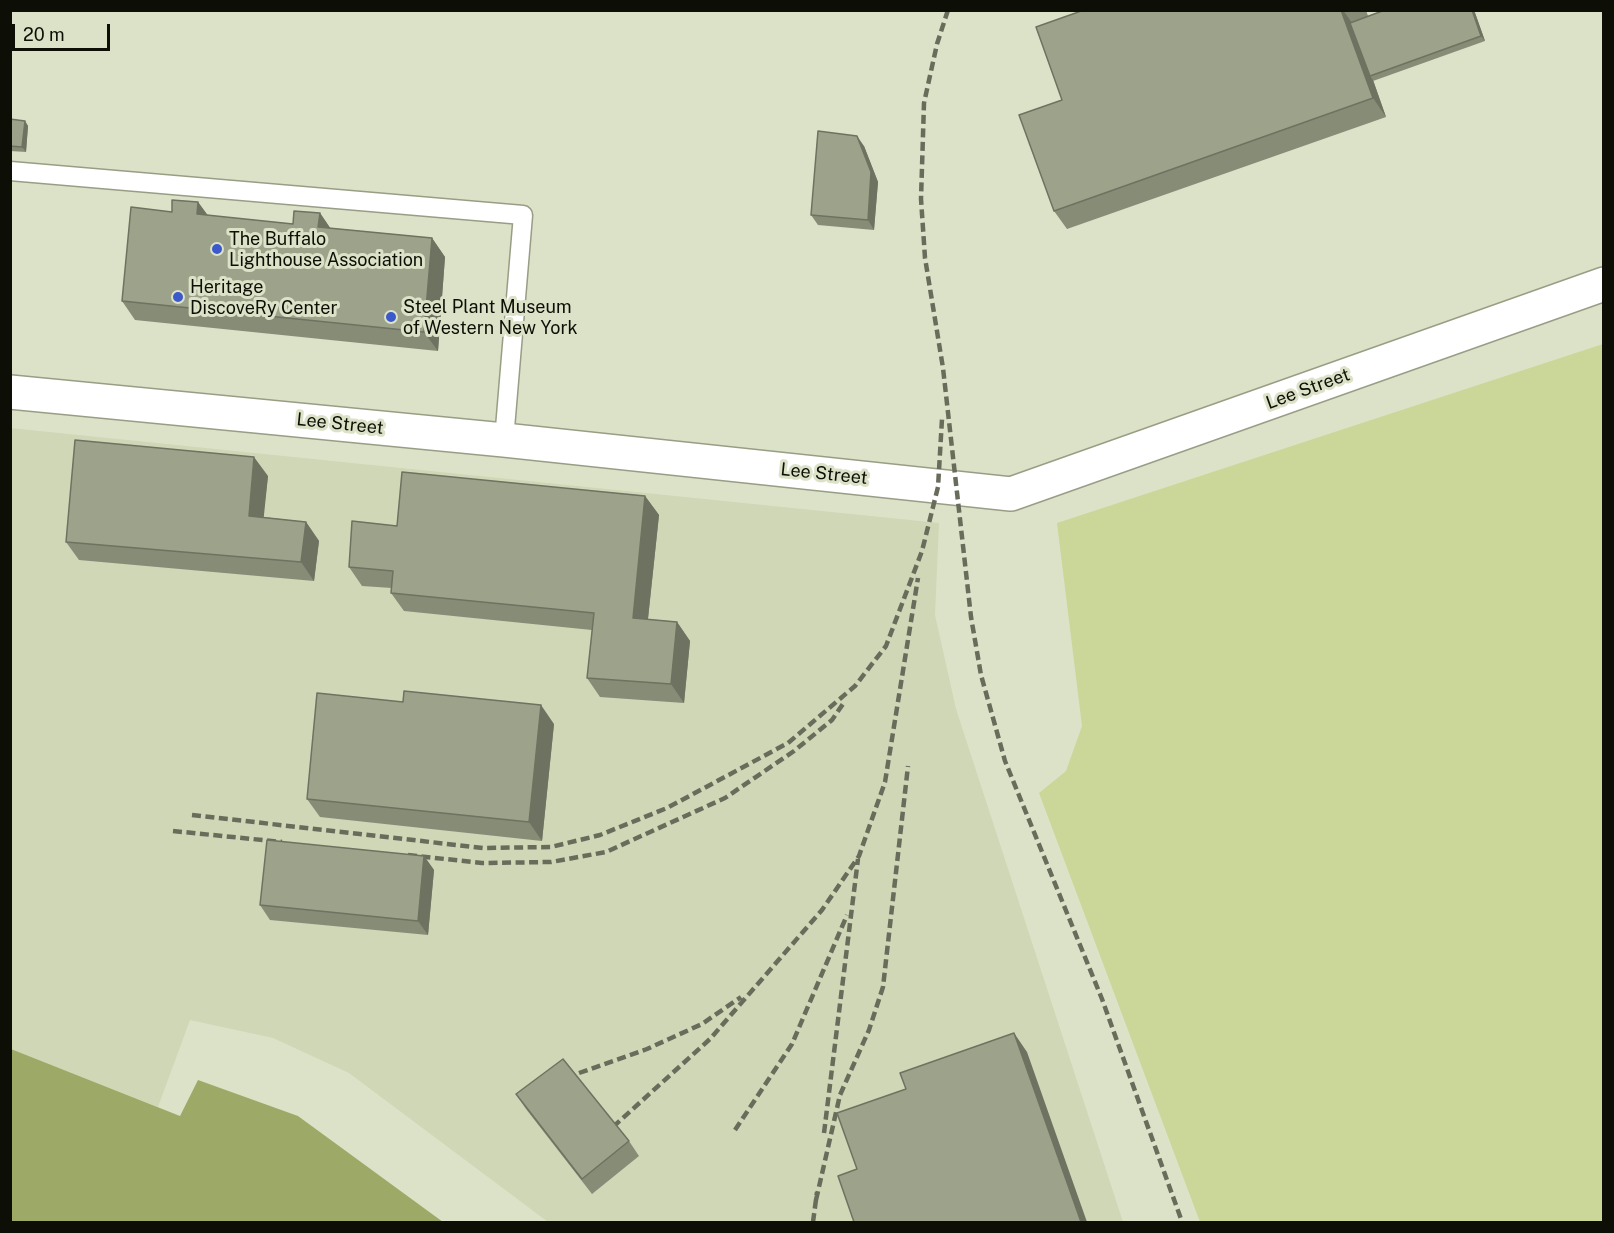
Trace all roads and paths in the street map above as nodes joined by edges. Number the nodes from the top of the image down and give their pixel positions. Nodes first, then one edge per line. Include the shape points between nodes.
1 (10, 171) edge
2 (1604, 284) edge
3 (10, 392) edge
4 (504, 440) junction

1 - 4 lane via 523,215
2 - 4 street, Lee Street via 1011,494
3 - 4 street, Lee Street

